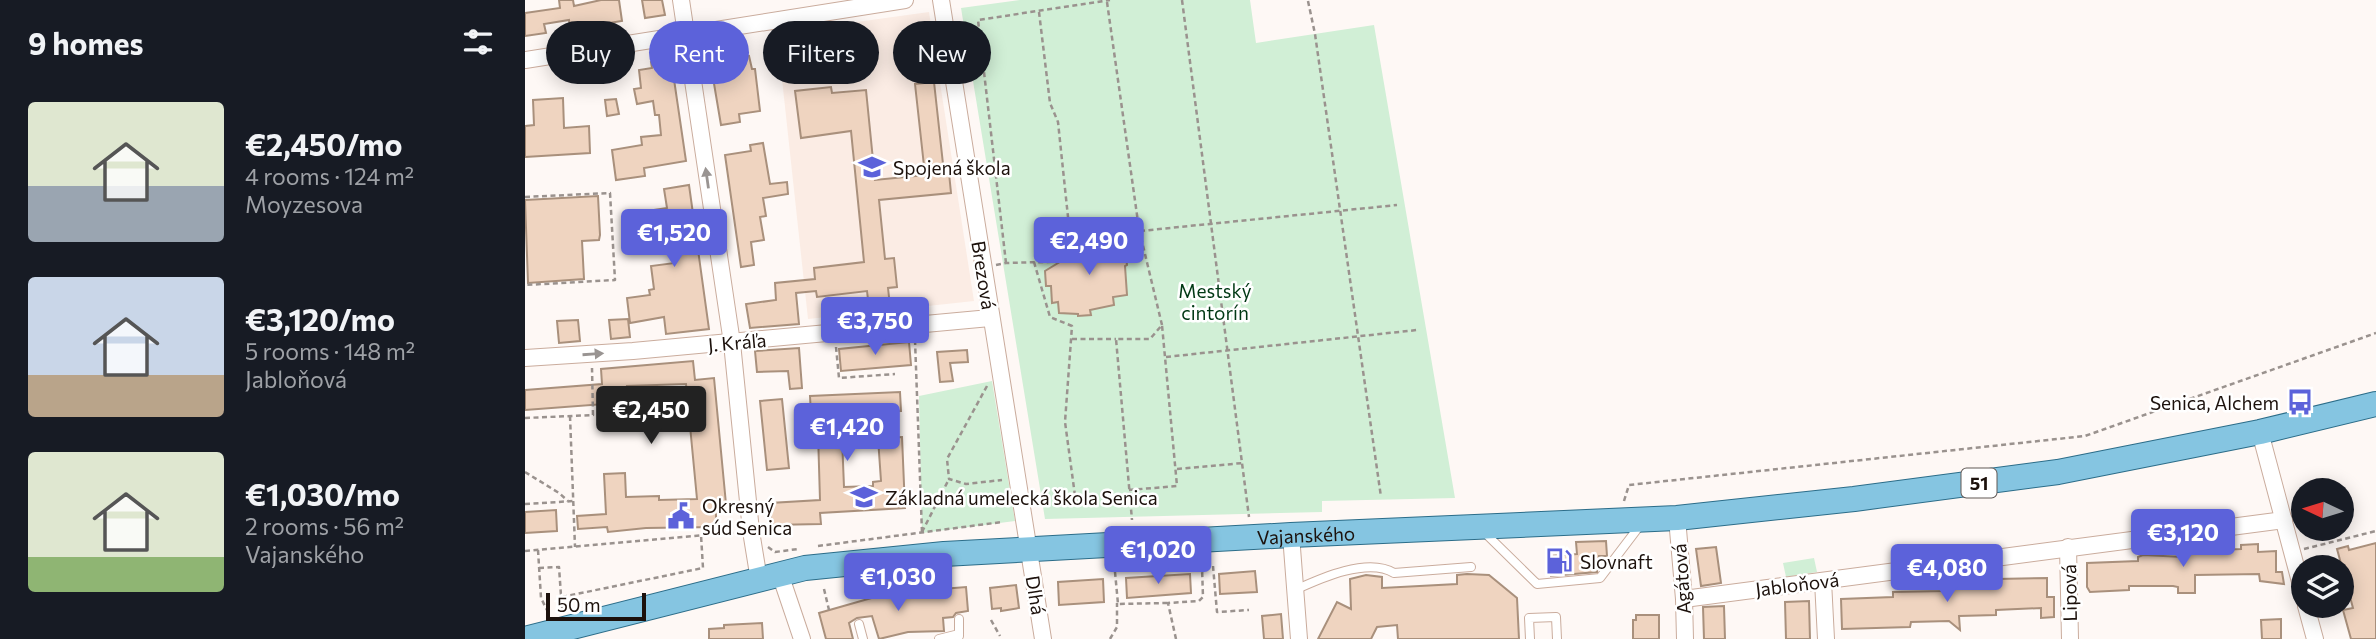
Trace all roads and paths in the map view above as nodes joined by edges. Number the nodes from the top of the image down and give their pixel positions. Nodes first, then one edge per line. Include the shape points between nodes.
1 (681, 0) edge
2 (905, 0) edge
3 (941, 0) edge
4 (1182, 0) edge
5 (1109, 1) edge
6 (1308, 1) edge
7 (1039, 12) junction
8 (684, 21) edge
9 (749, 25) edge
10 (649, 41) edge
11 (525, 60) edge
12 (693, 84) edge
13 (525, 197) edge
14 (1397, 205) dead end
15 (1340, 212) junction
16 (1212, 224) junction
17 (1140, 230) junction
18 (1070, 236) junction
19 (1073, 261) junction
20 (1080, 261) dead end
21 (1034, 262) junction
22 (525, 285) edge
23 (990, 318) junction
24 (914, 325) junction
25 (1162, 325) junction
26 (1417, 330) dead end
27 (2376, 332) edge
28 (835, 333) junction
29 (1357, 337) junction
30 (1072, 340) junction
31 (1116, 340) junction
32 (732, 342) junction
33 (1228, 352) junction
34 (592, 354) junction
35 (525, 358) edge
36 (1165, 358) junction
37 (895, 374) dead end
38 (992, 381) dead end
39 (2376, 404) edge
40 (570, 416) junction
41 (525, 418) edge
42 (2260, 432) junction
43 (1243, 463) junction
44 (1175, 469) junction
45 (525, 472) edge
46 (949, 479) junction
47 (1010, 480) dead end
48 (1129, 490) junction
49 (1381, 497) dead end
50 (568, 501) junction
51 (574, 501) junction
52 (1076, 503) dead end
53 (525, 504) edge
54 (1622, 504) dead end
55 (1249, 517) dead end
56 (1677, 518) junction
57 (1645, 519) junction
58 (1132, 520) dead end
59 (2284, 520) junction
60 (1002, 522) dead end
61 (1478, 527) junction
62 (741, 531) dead end
63 (2376, 531) edge
64 (922, 533) junction
65 (701, 535) junction
66 (1291, 535) junction
67 (764, 540) dead end
68 (575, 547) junction
69 (2068, 547) junction
70 (538, 550) junction
71 (1028, 550) junction
72 (525, 551) edge
73 (2292, 551) junction
74 (2293, 555) edge
75 (1213, 566) dead end
76 (1202, 567) dead end
77 (1471, 567) dead end
78 (539, 568) junction
79 (1115, 572) dead end
80 (769, 577) junction
81 (1823, 581) junction
82 (824, 589) dead end
83 (1295, 590) junction
84 (562, 597) junction
85 (1684, 598) junction
86 (1116, 600) junction
87 (1168, 603) junction
88 (829, 610) dead end
89 (1249, 610) dead end
90 (2309, 618) edge
91 (959, 619) dead end
92 (991, 620) dead end
93 (859, 624) dead end
94 (959, 636) edge
95 (1000, 636) dead end
96 (525, 639) edge
97 (802, 639) edge
98 (863, 639) edge
99 (939, 639) edge
100 (1043, 639) edge
101 (1110, 639) edge
102 (1176, 639) edge
103 (1299, 639) edge
104 (1530, 639) edge
105 (1557, 639) edge
106 (1685, 639) edge
107 (1826, 639) edge
108 (2070, 639) edge
109 (2315, 639) edge

1 - 8 street
2 - 9 street
3 - 23 street, Brezová
4 - 16 path
5 - 7 path
5 - 17 path
6 - 15 path
7 - 18 path via 1050,103 1058,122
7 - 21 path via 978,20 1006,263
10 - 11 street
32 -> 12 street
13 - 22 path via 610,192 615,280
14 - 15 path
15 - 16 path
15 - 29 path
16 - 17 path
16 - 33 path
17 - 18 path
17 - 25 path
18 - 19 path
19 - 20 path
19 - 21 path
21 - 30 path via 1050,317 1072,326
23 - 24 street, J. Kráľa
23 - 71 street, Brezová
24 - 28 street, J. Kráľa
24 - 64 path
25 - 31 path via 1150,340
25 - 36 path
26 - 29 path
27 - 54 path via 2085,436 1629,485
28 - 32 street, J. Kráľa
28 - 37 path via 839,378
29 - 33 path
29 - 49 path
30 - 31 path
30 - 52 path via 1065,422
31 - 48 path
34 -> 32 street, J. Kráľa
32 - 80 street via 751,531
33 - 36 path
33 - 43 path
34 - 35 street, J. Kráľa
34 - 40 path via 593,415
36 - 44 path
38 - 46 path via 947,459
39 - 42 main road, 51
40 - 41 path
40 - 51 path
42 - 56 main road, 51 via 2058,472
42 - 59 street
43 - 44 path
43 - 55 path
44 - 48 path via 1177,486
45 - 50 path
46 - 47 path via 966,484
46 - 64 path
48 - 58 path
50 - 51 path
50 - 53 path
51 - 68 path
56 - 57 main road, 51
56 - 85 street, Agátová
57 - 61 main road, Vajanského / 51
57 - 61 lane via 1600,578 1537,584
59 - 69 street, Jabloňová
59 - 73 street
60 - 64 path
61 - 66 main road, Vajanského / 51
62 - 65 path
63 - 73 path
64 - 67 path via 780,552 771,551
65 - 68 path
65 - 84 path via 703,568
66 - 71 main road, Vajanského / 51
66 - 83 street
68 - 70 path
69 - 81 street, Jabloňová
69 - 108 street, Lipová
70 - 72 path
70 - 78 path
71 - 80 main road, Vajanského / 51 via 889,558
71 - 100 street, Dlhá
73 - 74 street
75 - 89 path via 1217,612
76 - 87 path via 1203,597
77 - 83 lane via 1394,573 1387,568 1351,569
78 - 84 path via 559,567
78 - 84 path via 541,598 548,614 563,610
79 - 86 path
80 - 96 main road, 51
80 - 97 street
81 - 85 street, Jabloňová
81 - 107 street
82 - 88 path
83 - 103 street
85 - 106 street, Agátová
86 - 87 path via 1122,605
86 - 101 path via 1119,616
87 - 102 path
90 - 109 street
91 - 94 lane
92 - 95 path
93 - 98 lane
94 - 99 lane
104 - 105 lane via 1529,618 1556,617

